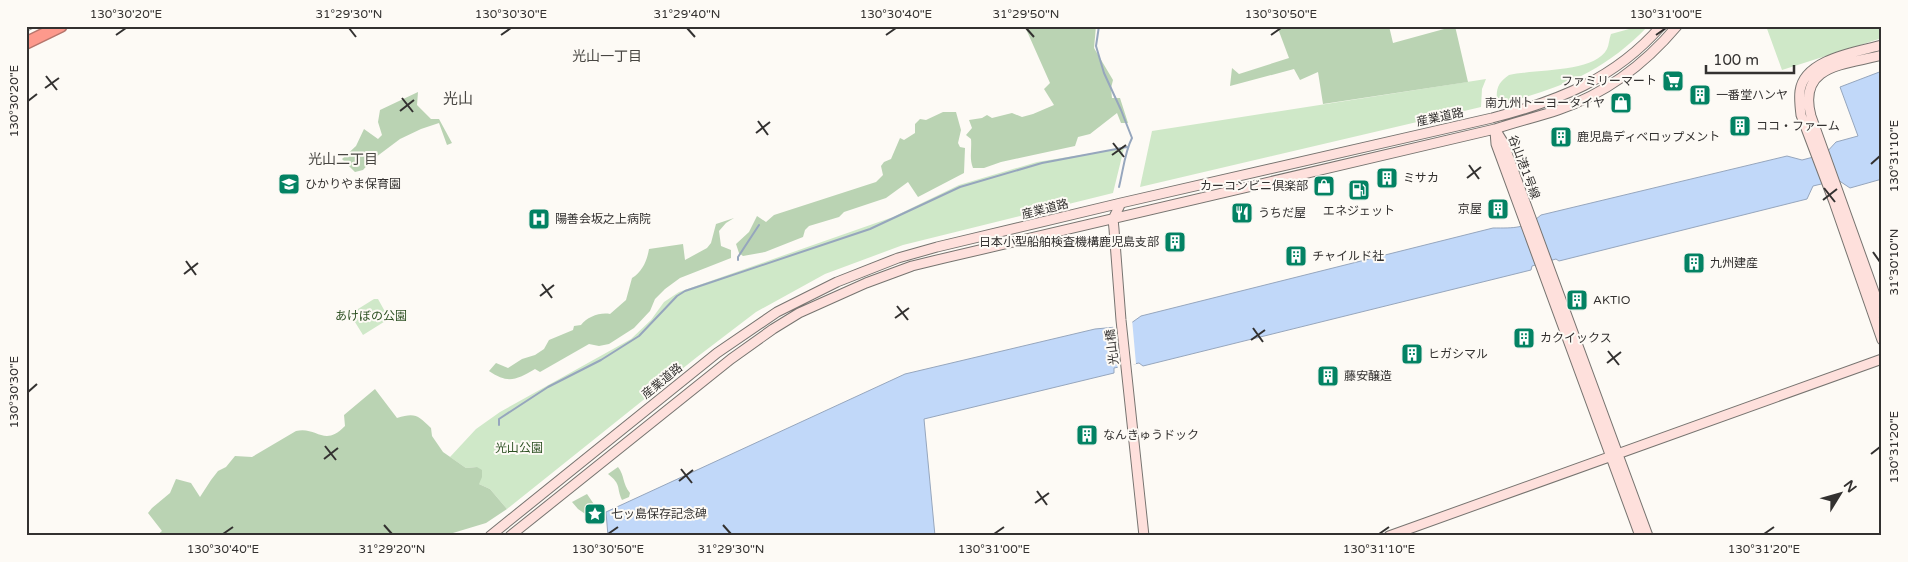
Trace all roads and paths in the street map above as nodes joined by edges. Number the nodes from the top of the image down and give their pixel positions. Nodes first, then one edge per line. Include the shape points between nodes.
1 (61, 26) edge
2 (1661, 26) edge
3 (1677, 26) edge
4 (26, 43) edge
5 (1882, 45) edge
6 (1882, 54) edge
7 (1495, 129) junction
8 (1818, 147) junction
9 (1833, 190) junction
10 (1121, 203) junction
11 (1113, 218) junction
12 (1882, 314) edge
13 (1882, 340) edge
14 (1882, 359) edge
15 (1615, 455) junction
16 (508, 522) junction
17 (513, 535) edge
18 (490, 536) edge
19 (1144, 536) edge
20 (1389, 536) edge
21 (1640, 536) edge
22 (1648, 536) edge

1 - 4 highway
2 - 10 main road, 産業道路 via 1635,53 1606,74 1553,101 1470,124
3 - 7 main road, 産業道路 via 1645,60 1600,92 1559,110
5 - 8 main road via 1827,61 1806,76 1800,89 1801,115
6 - 8 main road via 1831,68 1813,81 1807,95
7 - 11 main road, 産業道路
7 - 15 main road, 谷山港1号線 via 1503,142 1543,264
8 - 9 main road
9 - 12 main road
9 - 13 main road
10 - 11 main road
10 - 16 main road, 産業道路 via 898,258 793,304 717,352
11 - 17 main road, 産業道路 via 912,266 799,314 731,359
11 - 19 main road, 光山橋
14 - 15 main road
15 - 20 main road
15 - 21 main road, 谷山港1号線
15 - 22 main road, 谷山港1号線
16 - 17 main road
16 - 18 main road, 産業道路

